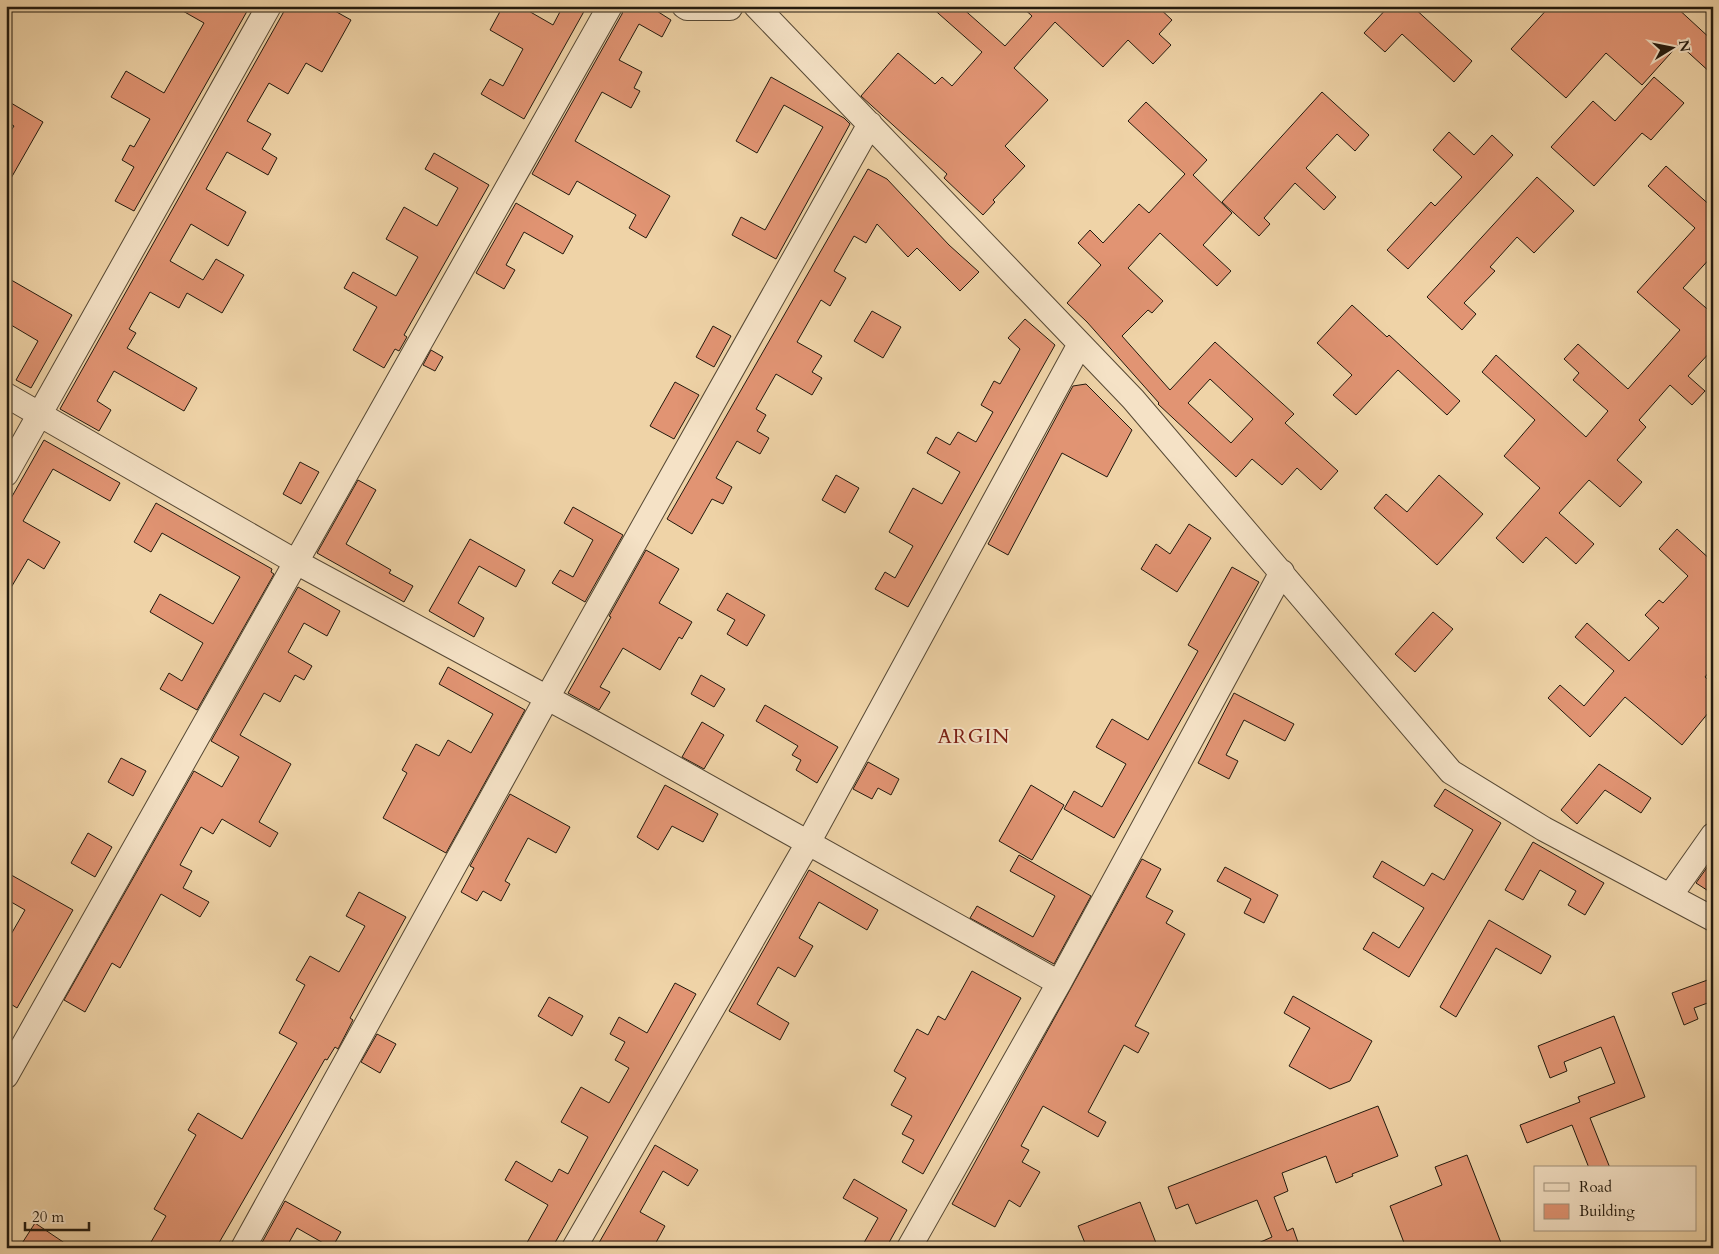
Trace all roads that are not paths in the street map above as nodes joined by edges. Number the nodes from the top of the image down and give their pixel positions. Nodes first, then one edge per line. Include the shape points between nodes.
1 (269, 6) edge
2 (610, 6) edge
3 (684, 6) edge
4 (731, 6) edge
5 (756, 6) edge
6 (870, 124) junction
7 (1080, 344) junction
8 (6, 395) edge
9 (40, 413) junction
10 (6, 474) edge
11 (296, 562) junction
12 (1282, 572) junction
13 (547, 698) junction
14 (1713, 835) edge
15 (808, 842) junction
16 (1670, 896) junction
17 (1713, 919) edge
18 (1059, 983) junction
19 (6, 1076) edge
20 (243, 1248) edge
21 (574, 1248) edge
22 (909, 1248) edge

1 - 9 street
2 - 11 street
3 - 4 street
5 - 6 street
6 - 7 street
6 - 13 street
7 - 12 street via 1134,399
7 - 15 street
8 - 9 street
9 - 10 street
9 - 11 street
11 - 13 street
11 - 19 street
12 - 16 street via 1451,772 1544,829
12 - 18 street
13 - 15 street
13 - 20 street
14 - 16 street
15 - 18 street
15 - 21 street
16 - 17 street
18 - 22 street

